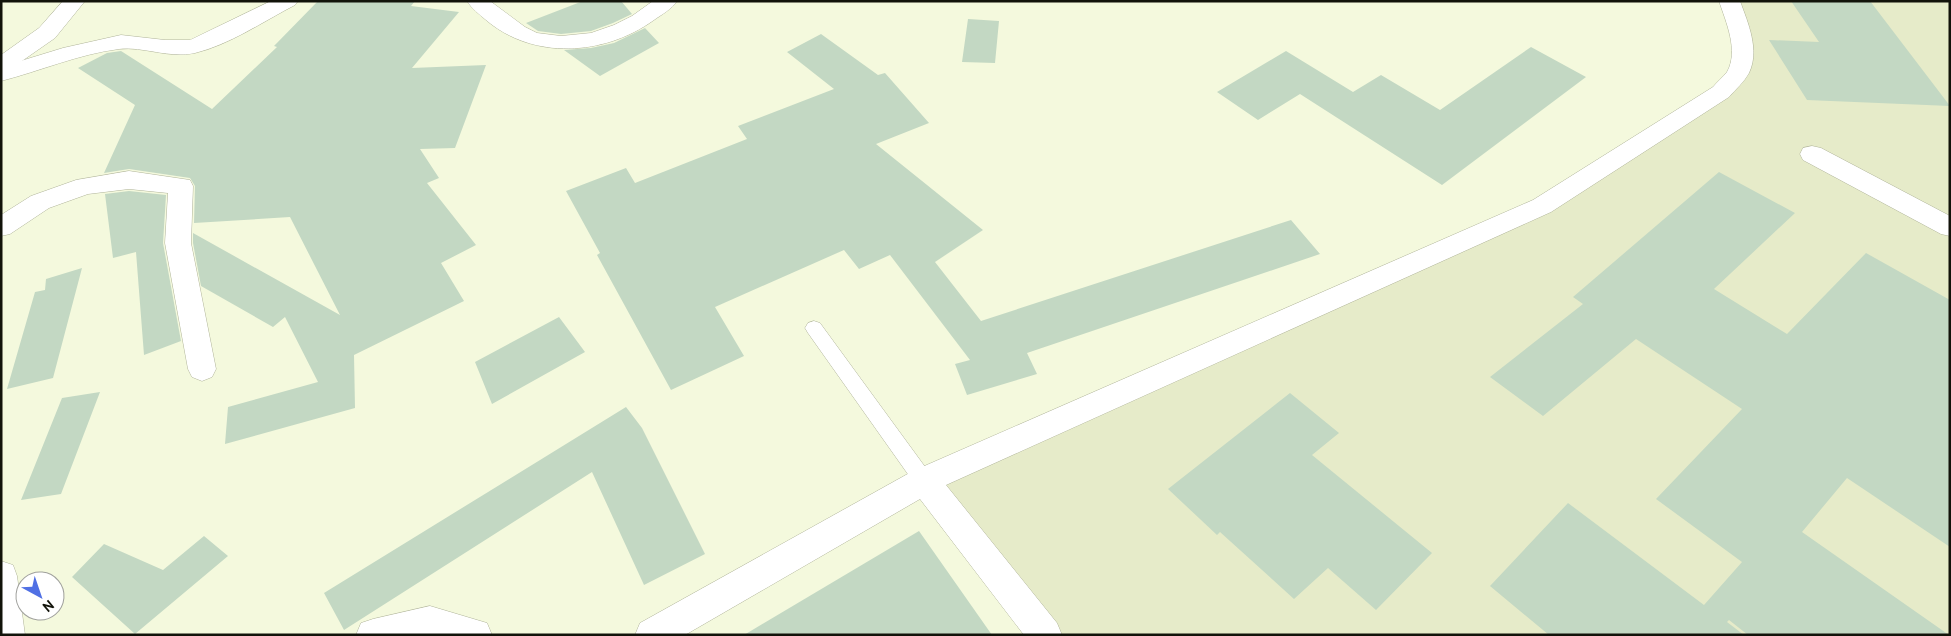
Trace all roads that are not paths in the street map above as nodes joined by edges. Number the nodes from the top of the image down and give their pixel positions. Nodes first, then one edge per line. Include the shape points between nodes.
1 (75, 1) edge
2 (288, 1) edge
3 (477, 1) edge
4 (666, 1) edge
5 (1729, 1) edge
6 (1, 65) edge
7 (1, 74) edge
8 (1812, 154) dead end
9 (1, 227) edge
10 (1950, 228) edge
11 (814, 328) dead end
12 (202, 369) dead end
13 (924, 481) junction
14 (1, 576) edge
15 (8, 635) edge
16 (374, 635) edge
17 (475, 635) edge
18 (652, 635) edge
19 (1045, 635) edge

1 - 6 street via 46,33
2 - 7 street via 192,47 121,42 70,53
3 - 4 street via 518,33 568,44 603,36 634,23
5 - 13 street via 1743,52 1737,74 1721,92 1542,206
8 - 10 street
9 - 12 street via 40,202 85,186 130,180 181,186 178,243
11 - 13 lane
13 - 18 street
13 - 19 street
14 - 15 street
16 - 17 street via 430,622

